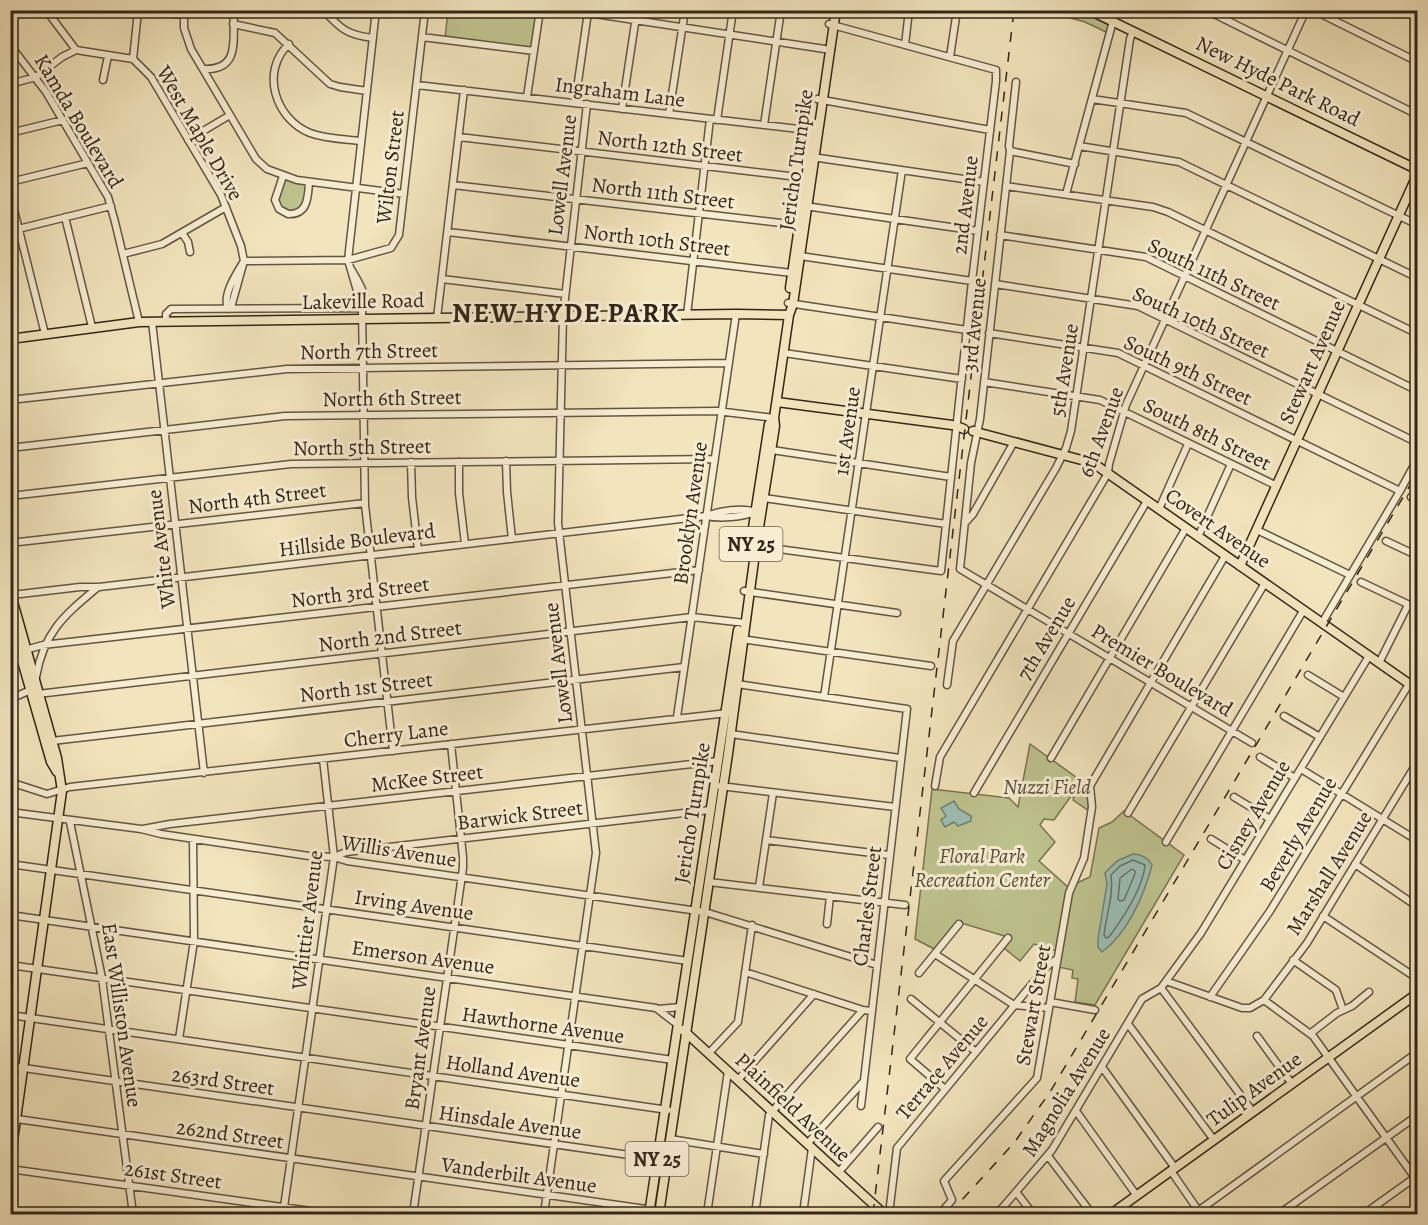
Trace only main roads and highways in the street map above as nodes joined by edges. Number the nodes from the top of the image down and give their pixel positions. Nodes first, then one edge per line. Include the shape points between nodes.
1 (831, 10) edge
2 (836, 10) edge
3 (1089, 10) edge
4 (831, 25) junction
5 (812, 156) junction
6 (1418, 172) edge
7 (806, 178) junction
8 (809, 194) junction
9 (805, 206) junction
10 (790, 304) junction
11 (789, 315) junction
12 (10, 339) edge
13 (777, 402) junction
14 (774, 418) junction
15 (967, 429) junction
16 (1047, 449) junction
17 (761, 498) junction
18 (759, 512) junction
19 (1240, 566) junction
20 (747, 591) junction
21 (11, 593) edge
22 (10, 619) edge
23 (740, 639) junction
24 (35, 689) junction
25 (1418, 690) edge
26 (730, 713) junction
27 (58, 772) junction
28 (709, 814) junction
29 (711, 866) junction
30 (1418, 993) edge
31 (678, 1025) junction
32 (686, 1032) junction
33 (14, 1119) edge
34 (10, 1162) edge
35 (649, 1212) edge
36 (659, 1213) edge
37 (884, 1215) edge
38 (1111, 1215) edge

1 - 4 main road, Jericho Turnpike / NY 25
2 - 4 main road, Jericho Turnpike / NY 25
3 - 6 main road, New Hyde Park Road
4 - 5 main road, Jericho Turnpike / NY 25
5 - 7 main road, Jericho Turnpike / NY 25
5 - 8 main road, Jericho Turnpike / NY 25
6 - 19 main road, Stewart Avenue
7 - 8 main road
7 - 9 main road, Jericho Turnpike / NY 25
8 - 9 main road, Jericho Turnpike / NY 25
9 - 10 main road, Jericho Turnpike / NY 25
9 - 10 main road, Jericho Turnpike / NY 25 via 798,225
10 - 11 main road, Jericho Turnpike / NY 25
11 - 12 main road, Lakeville Road via 139,322
11 - 13 main road, Jericho Turnpike / NY 25
13 - 14 main road, Jericho Turnpike / NY 25
13 - 15 main road
14 - 17 main road, Jericho Turnpike / NY 25 via 772,450
14 - 17 main road, Jericho Turnpike / NY 25 via 769,424
15 - 16 main road, Covert Avenue
15 - 16 main road
16 - 19 main road, Covert Avenue via 1090,461
17 - 18 main road, Jericho Turnpike / NY 25
18 - 20 main road, Jericho Turnpike / NY 25
18 - 20 main road, Jericho Turnpike / NY 25
19 - 25 main road, Covert Avenue
20 - 23 main road, Jericho Turnpike / NY 25
21 - 24 main road
22 - 24 main road
23 - 26 main road, Jericho Turnpike / NY 25
23 - 26 main road, Jericho Turnpike / NY 25 via 737,684
24 - 27 main road
24 - 27 main road via 51,762
26 - 28 main road, Jericho Turnpike / NY 25
26 - 29 main road, Jericho Turnpike / NY 25 via 731,734
27 - 33 main road via 62,790 59,819
28 - 29 main road via 707,864
28 - 31 main road, Jericho Turnpike / NY 25
29 - 32 main road, Jericho Turnpike / NY 25
30 - 38 main road, Tulip Avenue
31 - 32 main road, Plainfield Avenue
31 - 35 main road, Jericho Turnpike / NY 25
32 - 36 main road, Jericho Turnpike / NY 25
32 - 37 main road, Plainfield Avenue
33 - 34 main road

